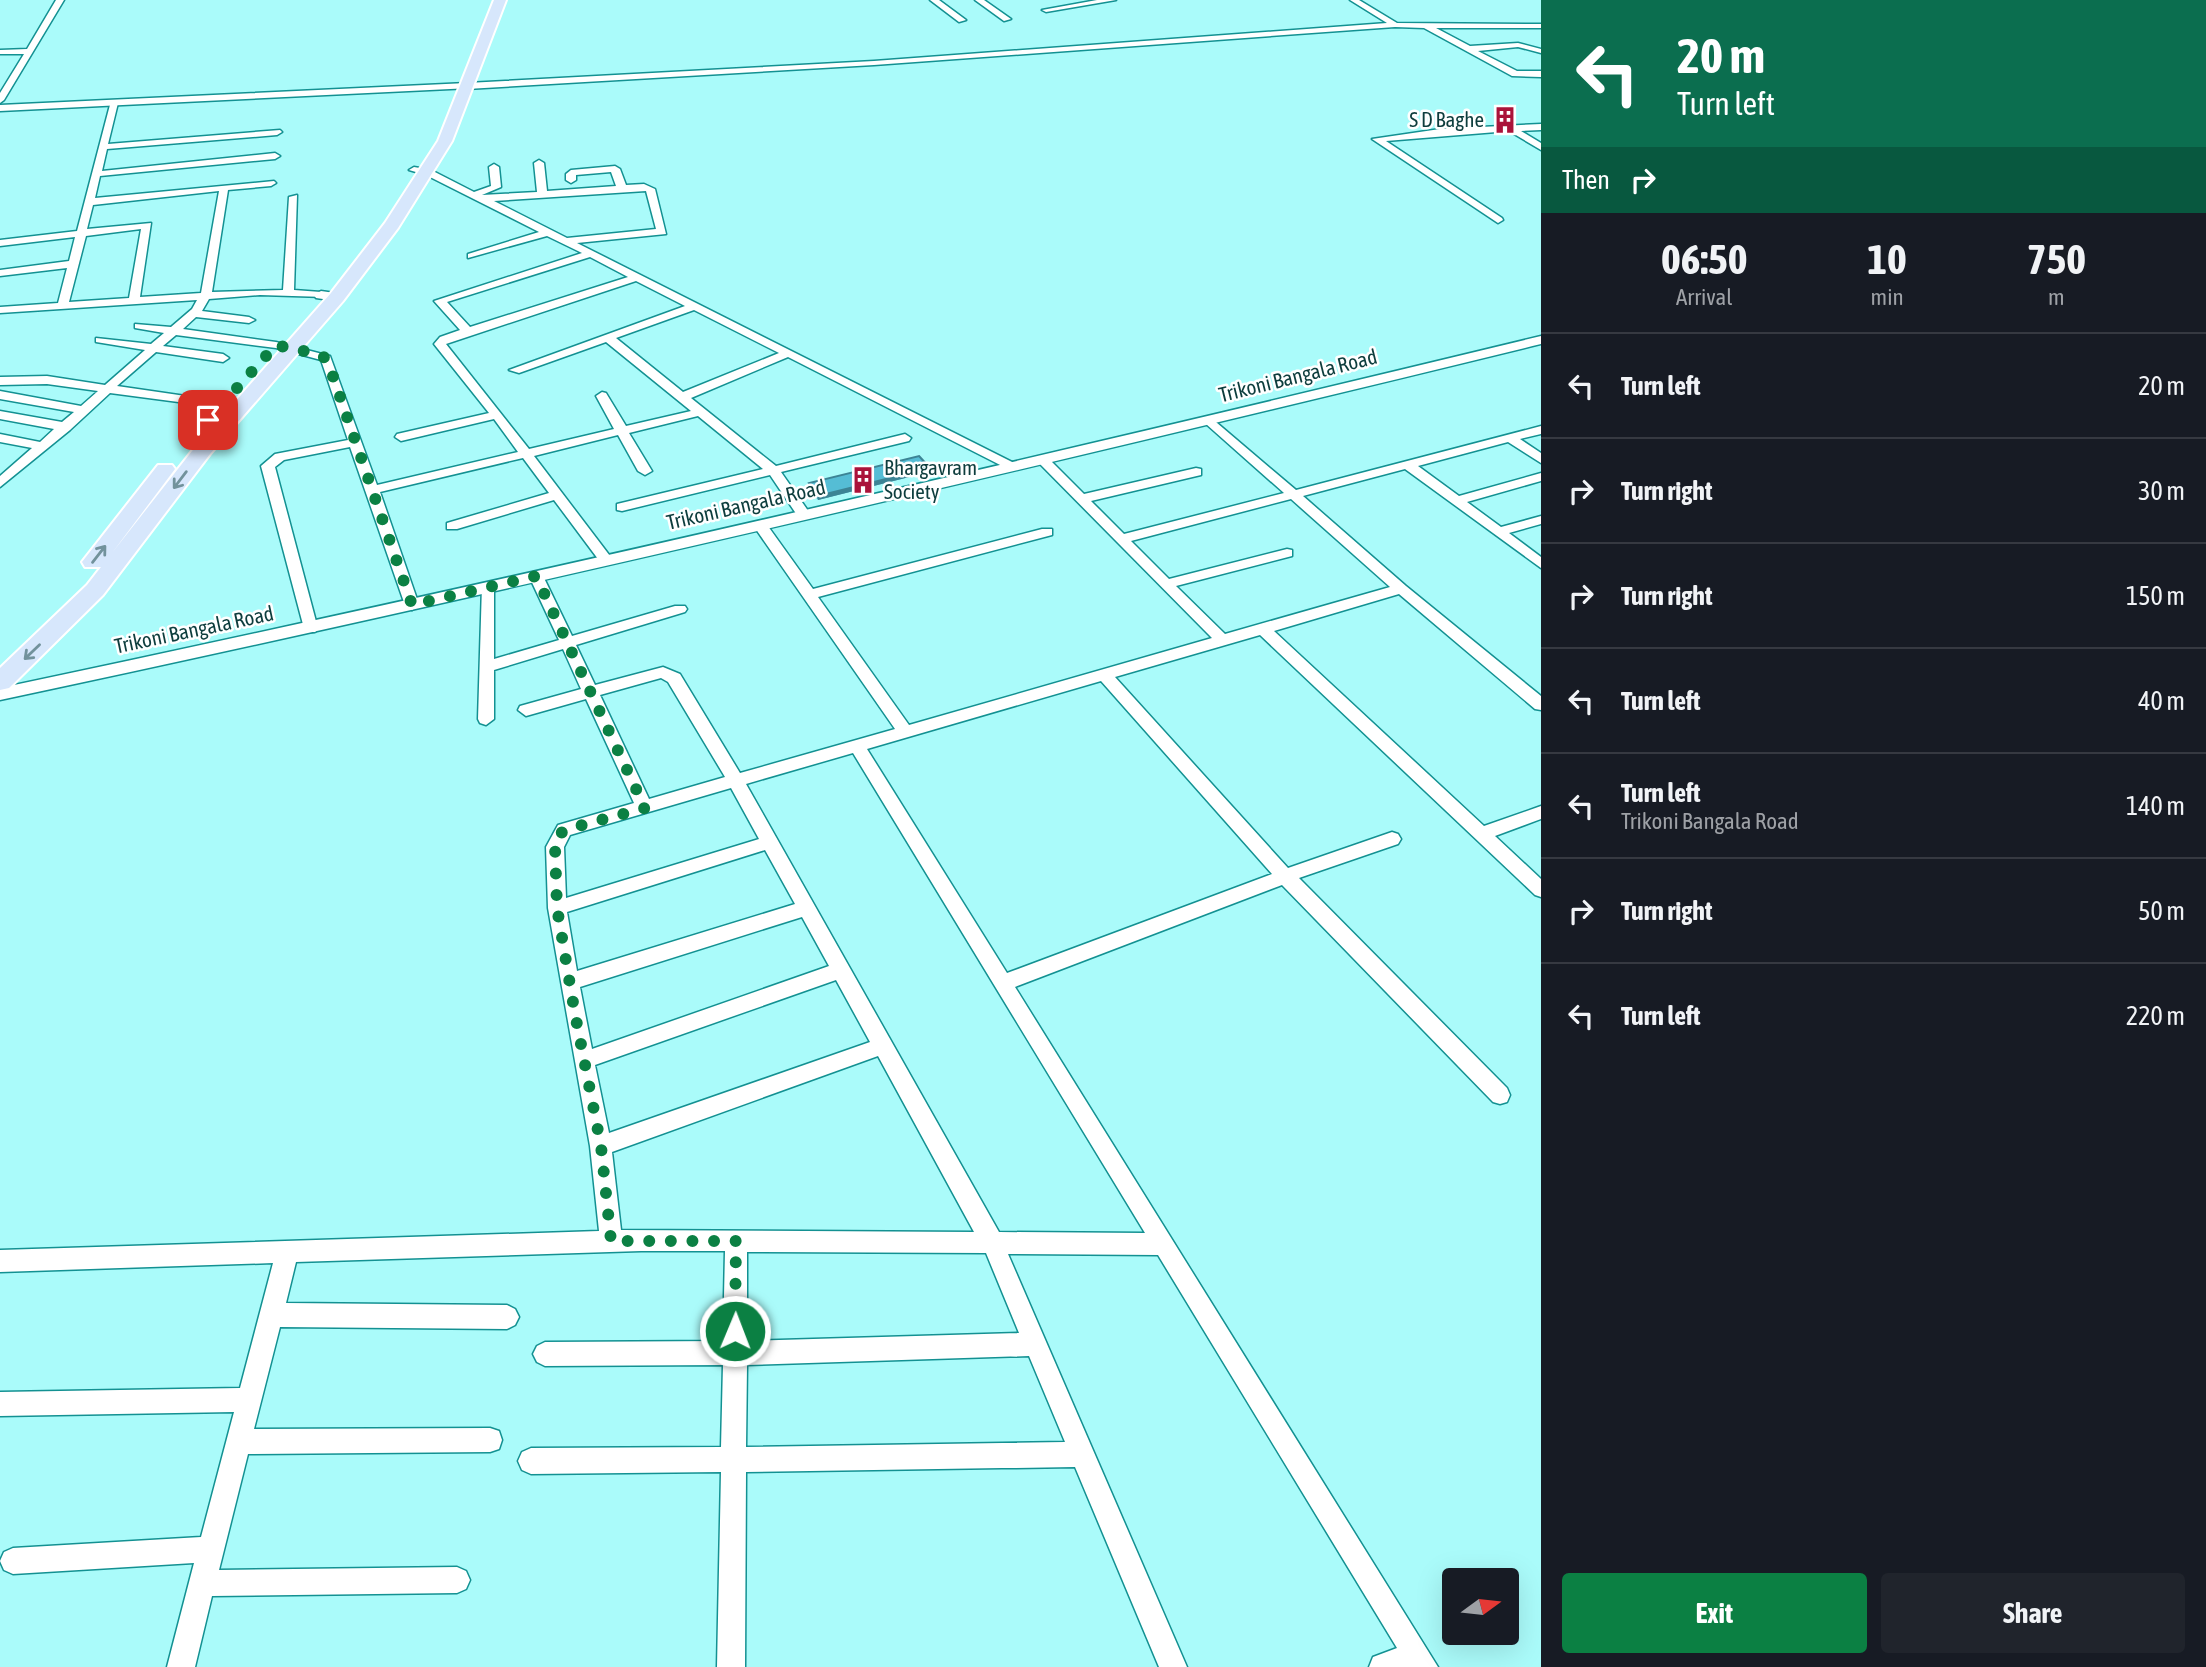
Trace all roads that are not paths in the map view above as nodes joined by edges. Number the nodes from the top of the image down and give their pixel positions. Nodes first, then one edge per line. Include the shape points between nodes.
1 (60, 0) edge
2 (489, 0) edge
3 (500, 0) edge
4 (933, 0) edge
5 (979, 0) edge
6 (1112, 0) edge
7 (1354, 0) edge
8 (1058, 18) dead end
9 (1006, 19) dead end
10 (962, 20) dead end
11 (1424, 24) junction
12 (1395, 25) junction
13 (1541, 26) edge
14 (1469, 49) junction
15 (30, 51) junction
16 (1541, 51) edge
17 (0, 52) edge
18 (0, 74) edge
19 (15, 74) junction
20 (1541, 74) edge
21 (460, 86) junction
22 (0, 100) edge
23 (114, 103) junction
24 (0, 108) edge
25 (1541, 127) edge
26 (1511, 129) junction
27 (277, 132) dead end
28 (103, 147) junction
29 (1541, 147) edge
30 (275, 156) dead end
31 (539, 163) dead end
32 (494, 167) dead end
33 (421, 171) junction
34 (96, 174) junction
35 (571, 180) dead end
36 (271, 183) dead end
37 (224, 188) junction
38 (622, 189) junction
39 (602, 190) junction
40 (542, 195) junction
41 (478, 197) junction
42 (293, 198) dead end
43 (89, 202) junction
44 (606, 205) dead end
45 (1498, 220) dead end
46 (610, 224) dead end
47 (548, 232) junction
48 (81, 233) junction
49 (613, 237) junction
50 (565, 241) junction
51 (0, 243) edge
52 (590, 254) junction
53 (472, 256) dead end
54 (73, 264) junction
55 (0, 273) edge
56 (637, 277) junction
57 (288, 292) junction
58 (206, 294) junction
59 (329, 296) junction
60 (134, 300) junction
61 (63, 305) junction
62 (695, 306) junction
63 (0, 310) edge
64 (194, 313) junction
65 (249, 320) dead end
66 (139, 326) dead end
67 (177, 331) junction
68 (468, 332) junction
69 (607, 337) junction
70 (100, 340) dead end
71 (1541, 340) edge
72 (285, 347) junction
73 (157, 348) junction
74 (788, 353) junction
75 (223, 358) dead end
76 (515, 370) dead end
77 (16, 380) junction
78 (0, 381) edge
79 (109, 389) junction
80 (0, 394) edge
81 (601, 396) dead end
82 (682, 397) junction
83 (220, 405) junction
84 (84, 410) junction
85 (701, 412) junction
86 (0, 415) edge
87 (497, 415) junction
88 (1210, 421) junction
89 (66, 427) junction
90 (1541, 430) edge
91 (622, 432) junction
92 (401, 437) dead end
93 (0, 438) edge
94 (905, 438) dead end
95 (1510, 438) junction
96 (355, 442) junction
97 (43, 446) junction
98 (526, 454) junction
99 (1541, 459) edge
100 (1042, 460) junction
101 (1408, 465) junction
102 (1013, 466) junction
103 (773, 470) junction
104 (645, 471) dead end
105 (1196, 472) dead end
106 (1541, 477) edge
107 (0, 482) edge
108 (373, 490) junction
109 (557, 495) junction
110 (1294, 495) junction
111 (1082, 499) junction
112 (1457, 501) junction
113 (622, 507) dead end
114 (804, 515) junction
115 (1541, 520) edge
116 (760, 525) junction
117 (452, 526) dead end
118 (1047, 532) dead end
119 (1499, 532) junction
120 (1121, 539) junction
121 (1287, 553) dead end
122 (606, 560) junction
123 (1541, 564) edge
124 (536, 576) junction
125 (1166, 584) junction
126 (487, 588) junction
127 (1401, 589) junction
128 (809, 595) junction
129 (412, 605) junction
130 (680, 609) dead end
131 (310, 629) junction
132 (1263, 629) junction
133 (20, 636) dead end
134 (1223, 640) junction
135 (568, 643) junction
136 (486, 667) junction
137 (1105, 675) junction
138 (0, 682) edge
139 (591, 691) junction
140 (0, 694) edge
141 (1541, 705) edge
142 (526, 710) dead end
143 (486, 719) dead end
144 (906, 732) junction
145 (857, 746) junction
146 (736, 781) junction
147 (645, 808) junction
148 (1541, 812) edge
149 (1482, 834) junction
150 (1392, 839) dead end
151 (770, 842) junction
152 (1285, 876) junction
153 (1541, 890) edge
154 (557, 908) junction
155 (806, 908) junction
156 (841, 970) junction
157 (569, 982) junction
158 (1003, 983) junction
159 (883, 1046) junction
160 (585, 1060) junction
161 (1500, 1095) dead end
162 (601, 1146) junction
163 (611, 1241) junction
164 (736, 1241) junction
165 (992, 1242) junction
166 (1163, 1244) junction
167 (287, 1253) junction
168 (0, 1261) edge
169 (272, 1315) junction
170 (507, 1317) dead end
171 (1034, 1344) junction
172 (734, 1353) junction
173 (545, 1354) dead end
174 (250, 1400) junction
175 (0, 1404) edge
176 (490, 1440) dead end
177 (239, 1442) junction
178 (1081, 1454) junction
179 (733, 1457) junction
180 (531, 1461) dead end
181 (212, 1549) junction
182 (13, 1561) dead end
183 (457, 1580) dead end
184 (203, 1583) junction
185 (1420, 1660) edge
186 (181, 1667) edge
187 (731, 1667) edge
188 (1173, 1667) edge
189 (1383, 1667) edge

1 - 15 street
2 - 21 main road
3 - 21 main road
4 - 10 street
5 - 9 street
6 - 8 street via 1042,7
7 - 12 street
11 - 12 street
11 - 13 street
11 - 14 street
12 - 21 street via 887,62
14 - 16 street via 1518,44
14 - 20 street via 1515,74
15 - 17 street
15 - 19 street
18 - 19 street
19 - 22 street
21 - 23 street
21 - 33 main road via 445,141
23 - 24 street
23 - 28 street
25 - 26 street
26 - 29 street
26 - 45 street via 1377,139
27 - 28 street
28 - 34 street
30 - 34 street
31 - 40 street
32 - 41 street via 496,187
33 - 41 street
33 - 59 main road via 393,225
34 - 43 street
35 - 38 street via 574,172 615,169
36 - 37 street
37 - 43 street
37 - 58 street
38 - 39 street
38 - 49 street via 650,189 663,231
39 - 40 street
39 - 44 street
40 - 41 street
41 - 47 street
42 - 57 street
43 - 48 street
46 - 49 street
47 - 50 street
47 - 53 street
48 - 51 street
48 - 54 street
48 - 60 street via 147,225
49 - 50 street
50 - 52 street
52 - 56 street
52 - 68 street via 440,302
54 - 55 street
54 - 61 street
56 - 62 street
56 - 68 street
57 - 58 street
57 - 59 street
58 - 60 street
58 - 64 street
59 - 72 main road
60 - 61 street
61 - 63 street
62 - 69 street
62 - 74 street
64 - 65 street
64 - 67 street
66 - 67 street
67 - 72 street
67 - 73 street
68 - 87 street via 440,344
69 - 76 street
69 - 82 street
70 - 73 street
71 - 88 street, Trikoni Bangala Road
72 - 83 main road
72 - 96 street via 322,355 328,362
72 -> 138 main road via 95,590
73 - 75 street
73 - 79 street
74 - 82 street
74 - 102 street
77 - 78 street
77 - 79 street
77 - 80 street
79 - 83 street
79 - 84 street
80 - 84 street
81 - 91 street
82 - 85 street
133 -> 83 main road via 72,590 156,479
84 - 89 street
85 - 91 street
85 - 103 street
86 - 89 street
87 - 92 street
87 - 98 street
88 - 100 street, Trikoni Bangala Road
88 - 110 street
89 - 97 street
90 - 95 street
91 - 98 street
91 - 104 street
93 - 97 street
94 - 103 street
95 - 99 street
95 - 101 street
96 - 108 street
96 - 131 street via 280,457 268,466
97 - 107 street
98 - 108 street
98 - 109 street
100 - 102 street, Trikoni Bangala Road
100 - 111 street
101 - 110 street
101 - 112 street
102 - 114 street, Trikoni Bangala Road
103 - 113 street
103 - 114 street
105 - 111 street
106 - 112 street
108 - 129 street
109 - 117 street
109 - 122 street
110 - 120 street
110 - 127 street
111 - 120 street
112 - 119 street
114 - 116 street, Trikoni Bangala Road
115 - 119 street
116 - 122 street, Trikoni Bangala Road
116 - 128 street
118 - 128 street
119 - 123 street
120 - 125 street
121 - 125 street
122 - 124 street, Trikoni Bangala Road
124 - 126 street, Trikoni Bangala Road
124 - 135 street
125 - 134 street
126 - 129 street, Trikoni Bangala Road
126 - 136 street
127 - 132 street
127 - 141 street
128 - 144 street
129 - 131 street, Trikoni Bangala Road
130 - 135 street
131 - 140 street, Trikoni Bangala Road
132 - 134 street
132 - 149 street
134 - 137 street
135 - 136 street
135 - 139 street
136 - 143 street
137 - 144 street
137 - 152 street
139 - 142 street
139 - 146 street via 663,672 671,674
139 - 147 street
144 - 145 street
145 - 146 street
145 - 158 street
146 - 147 street
146 - 151 street
147 - 154 street via 560,834 555,847
148 - 149 street
149 - 153 street
150 - 152 street
151 - 154 street
151 - 155 street
152 - 158 street
152 - 161 street
154 - 157 street
155 - 156 street
155 - 157 street
156 - 159 street
156 - 160 street
157 - 160 street
158 - 166 street
159 - 162 street
159 - 165 street
160 - 162 street
162 - 163 street
163 - 164 street
163 - 167 street
164 - 165 street
164 - 172 street
165 - 166 street
165 - 171 street
166 - 185 street
167 - 168 street
167 - 169 street
169 - 170 street
169 - 174 street
171 - 172 street
171 - 178 street
172 - 173 street
172 - 179 street
174 - 175 street
174 - 177 street
176 - 177 street
177 - 181 street
178 - 179 street
178 - 188 street
179 - 180 street
179 - 187 street
181 - 182 street
181 - 184 street
183 - 184 street
184 - 186 street
185 - 189 street

